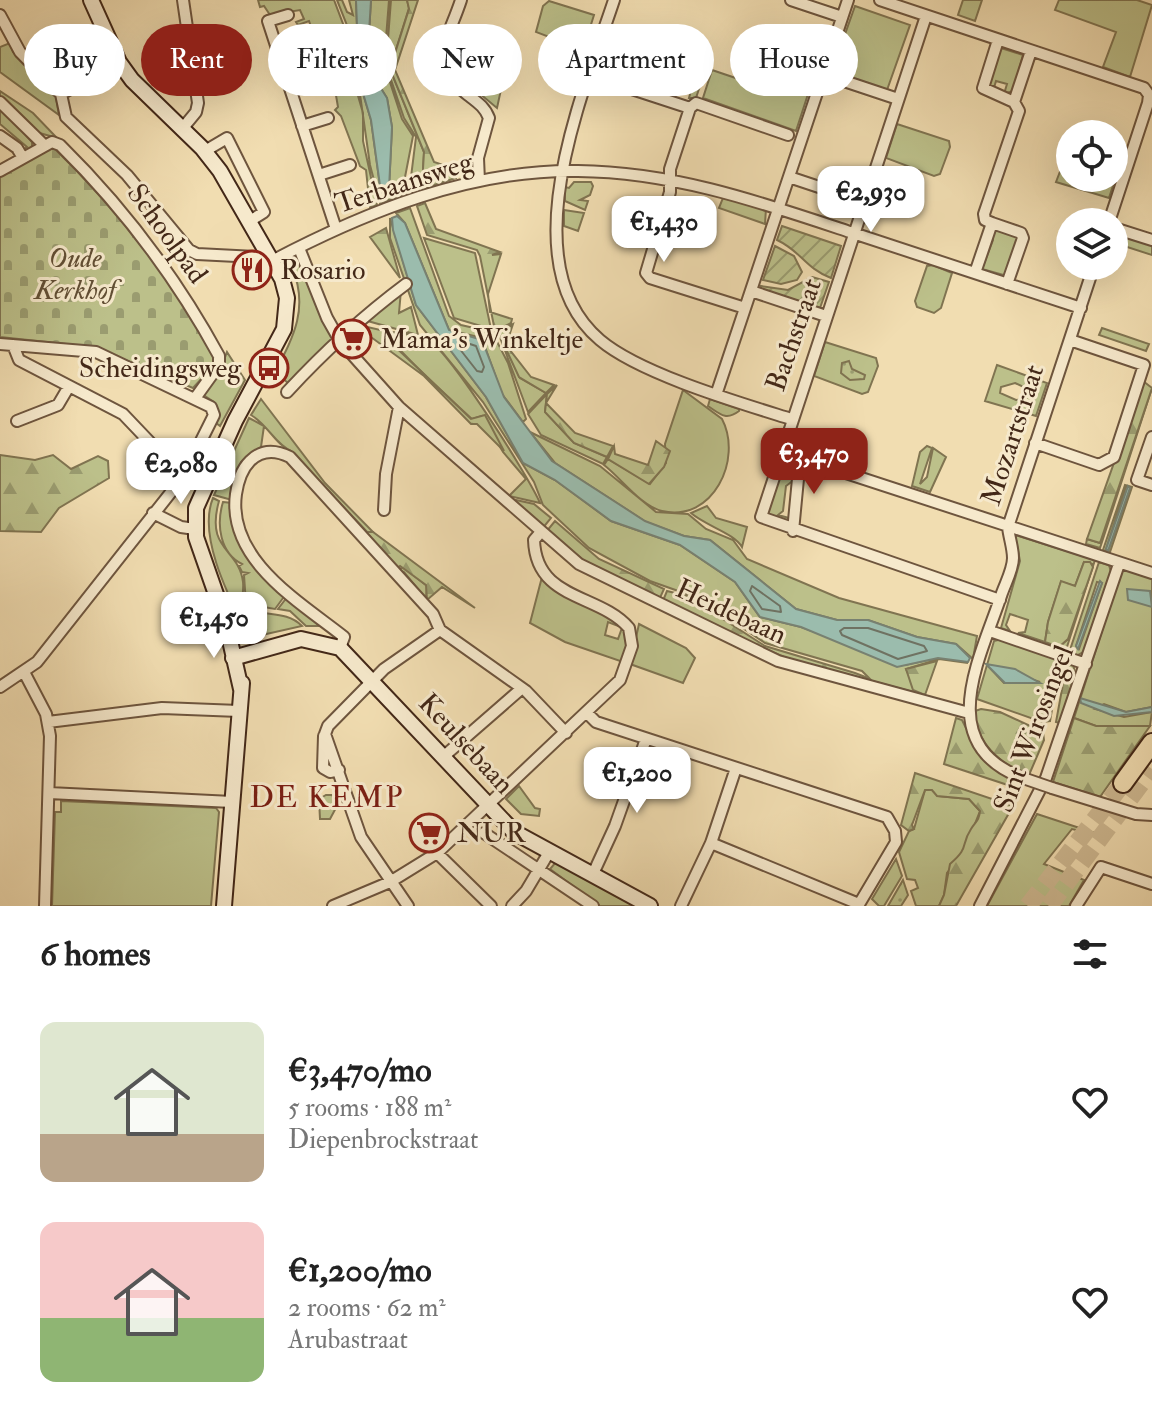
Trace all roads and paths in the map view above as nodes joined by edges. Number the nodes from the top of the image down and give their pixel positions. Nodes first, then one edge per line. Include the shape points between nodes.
1 (91, 0) edge
2 (183, 0) edge
3 (461, 0) edge
4 (614, 0) edge
5 (791, 0) edge
6 (848, 0) edge
7 (880, 0) edge
8 (0, 15) edge
9 (288, 15) dead end
10 (926, 16) junction
11 (842, 17) junction
12 (102, 24) edge
13 (269, 24) edge
14 (606, 24) edge
15 (840, 24) edge
16 (998, 40) junction
17 (1031, 51) junction
18 (24, 56) edge
19 (125, 70) edge
20 (858, 86) edge
21 (61, 96) edge
22 (293, 96) edge
23 (582, 96) edge
24 (653, 96) edge
25 (816, 96) edge
26 (898, 99) junction
27 (0, 102) edge
28 (1014, 102) junction
29 (690, 108) junction
30 (328, 118) dead end
31 (1147, 124) edge
32 (302, 126) junction
33 (182, 129) junction
34 (788, 135) dead end
35 (0, 136) edge
36 (43, 144) junction
37 (205, 151) junction
38 (23, 158) junction
39 (350, 165) dead end
40 (0, 171) edge
41 (562, 171) junction
42 (319, 175) junction
43 (789, 177) junction
44 (670, 178) junction
45 (479, 181) junction
46 (864, 202) junction
47 (778, 208) junction
48 (1114, 208) edge
49 (250, 221) junction
50 (992, 223) junction
51 (336, 229) junction
52 (1128, 232) edge
53 (854, 233) junction
54 (1152, 240) edge
55 (299, 248) junction
56 (270, 257) junction
57 (975, 273) junction
58 (1090, 280) edge
59 (406, 284) dead end
60 (1007, 284) junction
61 (751, 291) junction
62 (745, 308) junction
63 (1081, 308) junction
64 (826, 316) junction
65 (1070, 340) junction
66 (340, 341) junction
67 (0, 344) edge
68 (13, 345) junction
69 (1148, 367) edge
70 (68, 388) junction
71 (287, 392) dead end
72 (716, 395) junction
73 (196, 397) junction
74 (399, 407) junction
75 (791, 419) junction
76 (17, 421) dead end
77 (1152, 437) edge
78 (784, 442) junction
79 (1035, 443) junction
80 (800, 458) junction
81 (183, 477) junction
82 (1152, 485) edge
83 (384, 510) dead end
84 (153, 513) junction
85 (1008, 527) junction
86 (195, 529) junction
87 (793, 531) junction
88 (540, 533) junction
89 (1119, 564) junction
90 (1152, 573) edge
91 (1000, 600) junction
92 (440, 630) junction
93 (990, 631) junction
94 (340, 648) junction
95 (237, 657) junction
96 (1086, 664) junction
97 (24, 672) junction
98 (372, 679) junction
99 (0, 687) edge
100 (521, 689) junction
101 (239, 711) junction
102 (587, 713) junction
103 (969, 713) junction
104 (48, 722) junction
105 (566, 733) junction
106 (646, 739) junction
107 (1152, 743) edge
108 (443, 757) junction
109 (736, 768) junction
110 (1123, 783) tunnel mouth
111 (49, 793) junction
112 (232, 802) junction
113 (488, 806) junction
114 (1152, 815) edge
115 (484, 833) dead end
116 (711, 843) junction
117 (437, 853) junction
118 (548, 854) junction
119 (540, 869) junction
120 (592, 876) junction
121 (390, 882) junction
122 (1152, 884) edge
123 (858, 905) edge
124 (45, 906) edge
125 (224, 906) edge
126 (333, 906) edge
127 (408, 906) edge
128 (491, 906) edge
129 (512, 906) edge
130 (593, 906) edge
131 (650, 906) edge
132 (681, 906) edge
133 (980, 906) edge
134 (1076, 906) edge

1 - 12 main road
2 - 33 street via 198,103
3 - 45 street via 443,67 489,118 478,158
4 - 14 street
5 - 11 street
6 - 11 street
7 - 10 street
8 - 18 street
9 - 13 street
10 - 16 street
10 - 26 street, Bachstraat
11 - 15 street
16 - 17 street
16 - 28 street via 983,88
17 - 28 street
17 - 31 street via 1144,88 1149,95
19 - 33 main road
20 - 26 street
21 - 56 street via 66,117 127,175 189,250
22 - 32 street
23 - 41 street
24 - 29 street
25 - 43 street
26 - 46 street, Bachstraat
27 - 36 street
28 - 50 street via 1019,111 984,214
29 - 34 street via 696,103
29 - 44 street
30 - 32 street
31 - 48 street
32 - 42 street
33 - 37 main road
35 - 38 street
36 - 38 street
36 - 73 street, Schoolpad via 60,145 111,195 211,341 219,365
37 - 49 main road
37 - 49 street via 227,138 264,212
38 - 40 street
39 - 42 street
41 - 44 street, Terbaansweg
41 - 45 street, Terbaansweg
41 - 72 street via 561,275 578,317 601,342
42 - 51 street
43 - 46 street
43 - 47 street
44 - 47 street, Terbaansweg
44 - 62 street via 646,273
45 - 51 street, Terbaansweg
46 - 53 street, Bachstraat
47 - 53 street, Terbaansweg
47 - 61 street
49 - 56 main road
50 - 57 street
50 - 60 street via 1023,238
51 - 55 street, Terbaansweg
52 - 54 street
53 - 57 street, Terbaansweg
53 - 64 street, Bachstraat
55 - 56 street, Terbaansweg
55 - 66 street, Heidebaan
56 - 86 main road via 287,298 286,320 198,498
57 - 60 street, Terbaansweg
58 - 63 street, Mozartstraat
59 - 66 street via 354,322
60 - 63 street, Terbaansweg
61 - 62 street
61 - 64 street
62 - 72 street
63 - 65 street, Mozartstraat
64 - 75 street, Bachstraat
65 - 69 street
65 - 79 street, Mozartstraat
66 - 71 street
66 - 74 street, Heidebaan
67 - 68 street
68 - 70 street via 19,360
68 - 73 street via 96,352
69 - 79 street via 1107,464
70 - 76 street via 58,405
70 - 81 street via 123,414
72 - 75 street
73 - 81 street via 214,415
74 - 83 street
74 - 88 street, Heidebaan
75 - 78 street, Bachstraat
77 - 82 street via 1137,480
78 - 80 street
78 - 87 street, Bachstraat via 761,517
79 - 85 street, Mozartstraat
80 - 85 street
80 - 87 street
81 - 84 street
84 - 86 street
84 - 97 street
85 - 89 street
85 - 91 street, Mozartstraat via 1013,556
86 - 95 main road
87 - 91 street
88 - 102 street via 534,551 545,576 618,618 631,634 620,680
88 - 103 street, Heidebaan via 597,575 778,661
89 - 90 street
89 - 96 street, Sint Wirosingel
91 - 93 street, Mozartstraat
92 - 94 street, Keulsebaan via 433,614 290,457 272,451 255,456 243,467 236,494 243,541 265,571 344,637
92 - 98 street
92 - 100 street
93 - 96 street
93 - 103 street, Mozartstraat via 972,684
94 - 95 main road via 301,639
94 - 98 main road, Keulsebaan
95 - 101 main road
96 - 133 street, Sint Wirosingel via 1046,778
97 - 99 street
97 - 104 street
98 - 108 main road, Keulsebaan
98 - 121 street via 325,734 361,837
100 - 105 street
100 - 108 street
101 - 104 street via 162,708
101 - 112 main road
102 - 105 street
102 - 106 street via 596,722
103 - 114 street, bridge via 974,735 1001,770
104 - 111 street
105 - 113 street
106 - 109 street
106 - 120 street
107 - 110 highway
108 - 113 main road, Keulsebaan
109 - 116 street
109 - 123 street via 883,815 894,826 896,838
111 - 112 street
111 - 124 street
112 - 125 main road
113 - 117 street
113 - 118 main road, Keulsebaan via 514,832
115 - 119 street, Keulsebaan
116 - 123 street
116 - 132 street
117 - 121 street
117 - 128 street
118 - 119 street
118 - 120 main road, Keulsebaan
119 - 129 street
119 - 130 street, Keulsebaan
120 - 131 main road, Keulsebaan
121 - 126 street
121 - 127 street
122 - 134 street via 1101,867

